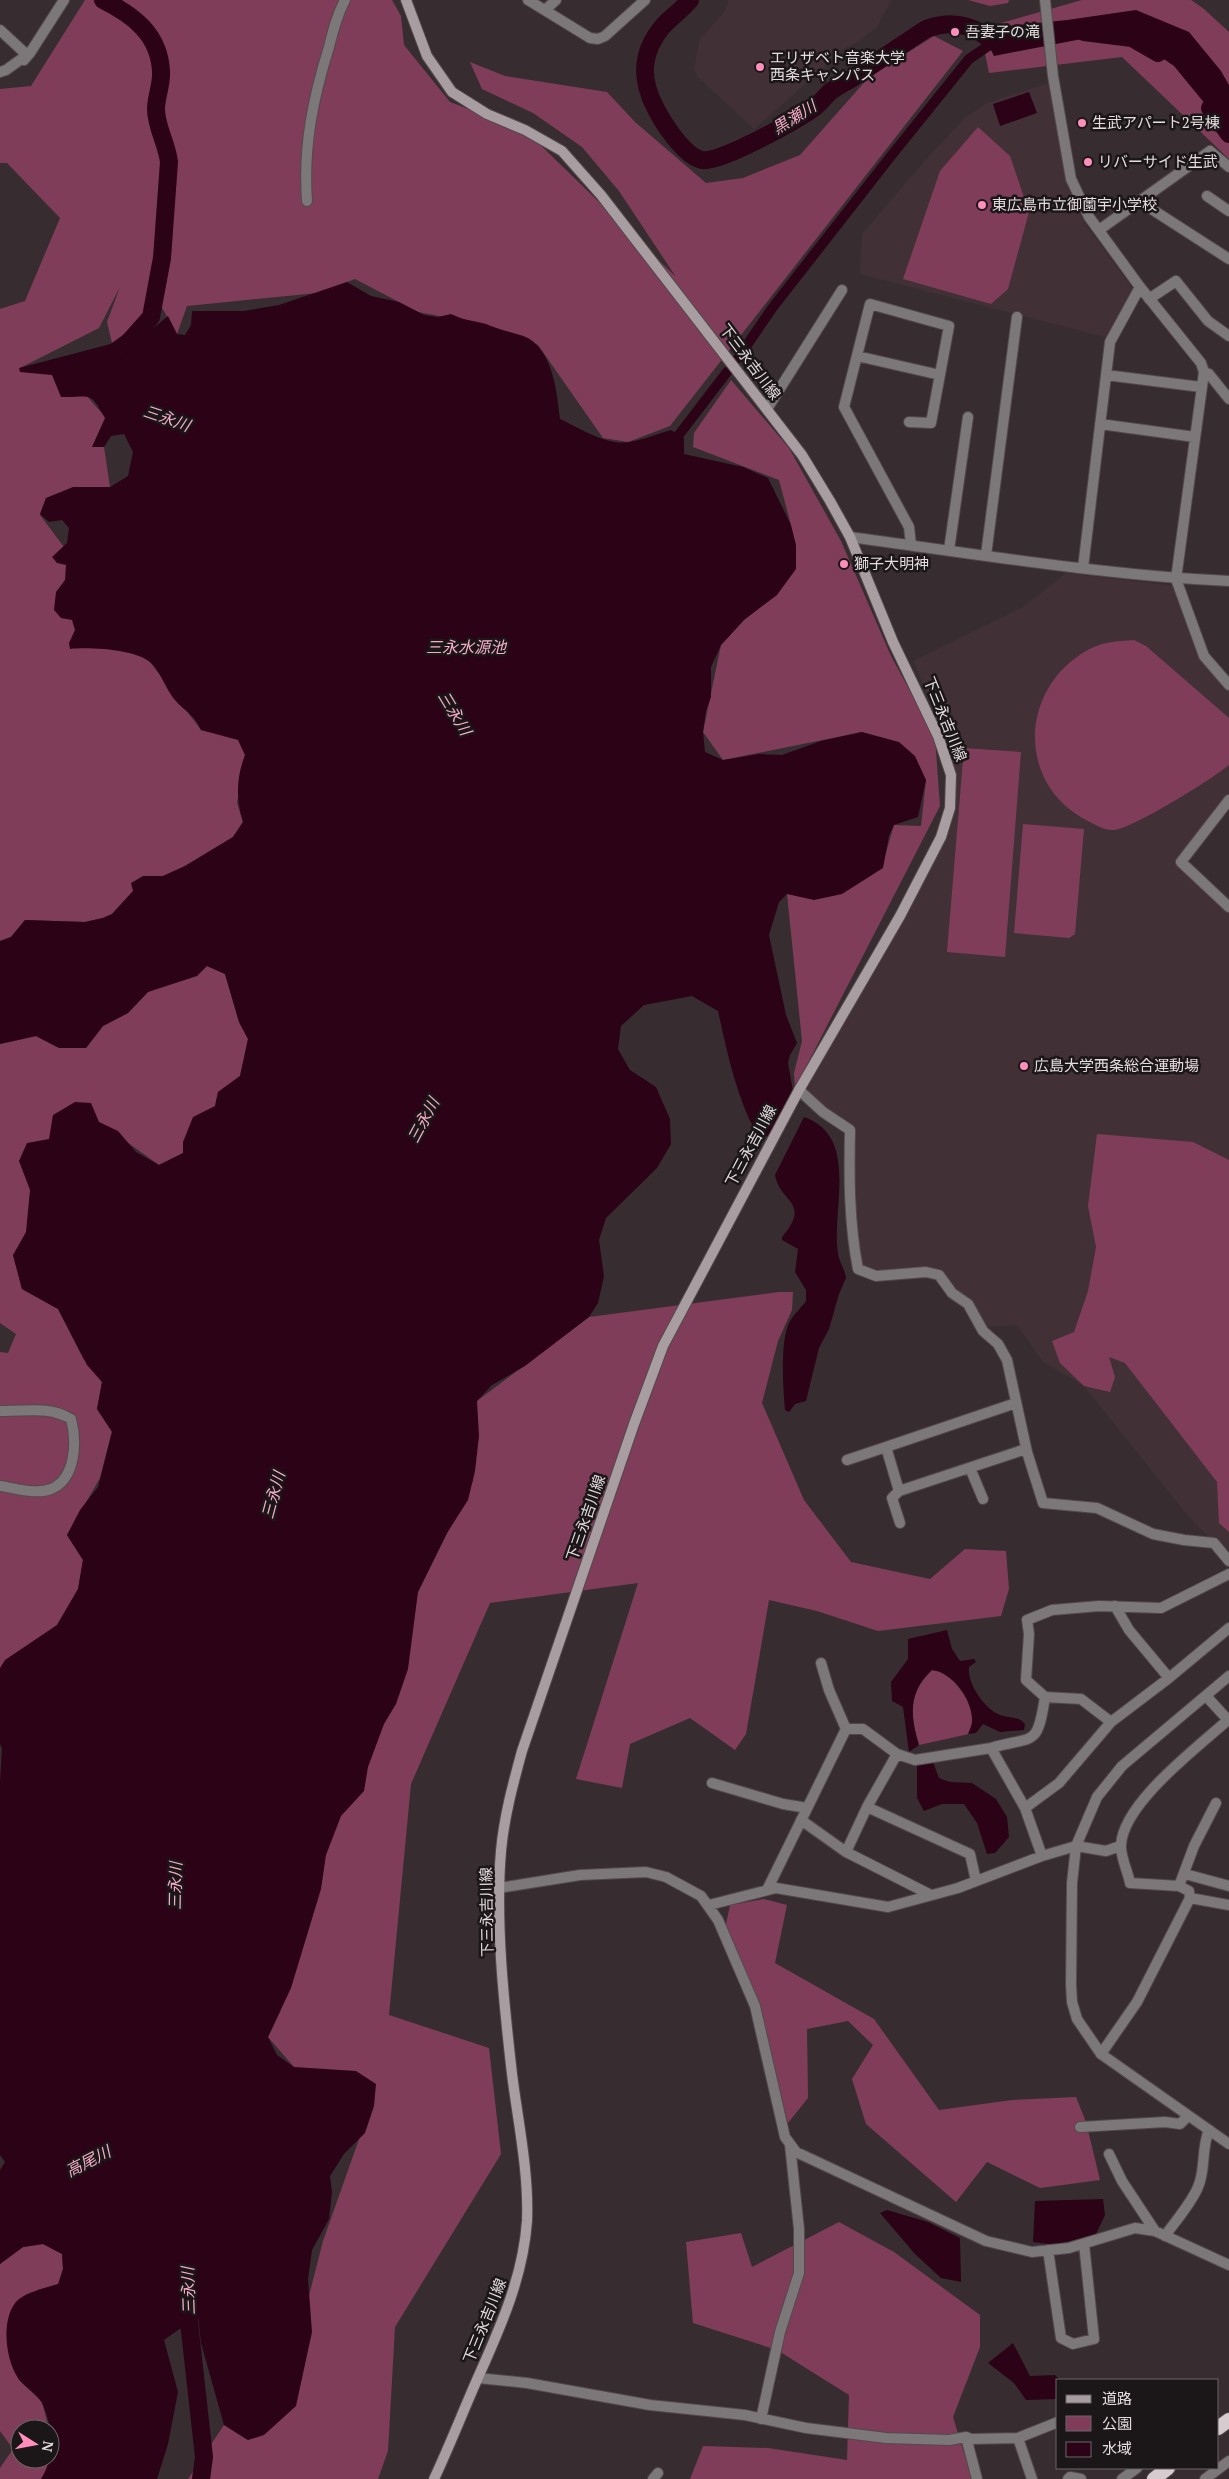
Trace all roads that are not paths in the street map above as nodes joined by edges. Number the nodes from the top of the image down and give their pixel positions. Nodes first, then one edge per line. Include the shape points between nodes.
1 (64, 0) edge
2 (345, 0) edge
3 (406, 0) edge
4 (528, 0) edge
5 (556, 0) edge
6 (645, 0) edge
7 (1045, 0) edge
8 (545, 10) junction
9 (0, 30) edge
10 (27, 55) junction
11 (0, 72) edge
12 (1229, 167) edge
13 (1207, 196) dead end
14 (307, 201) dead end
15 (1139, 201) junction
16 (1229, 210) edge
17 (1099, 230) junction
18 (1229, 260) edge
19 (1140, 287) junction
20 (842, 290) dead end
21 (1149, 299) junction
22 (1017, 317) dead end
23 (1229, 336) edge
24 (857, 356) junction
25 (1204, 372) junction
26 (940, 375) junction
27 (1106, 375) junction
28 (1201, 387) junction
29 (1229, 398) edge
30 (767, 408) junction
31 (968, 417) dead end
32 (909, 422) dead end
33 (1100, 424) junction
34 (1195, 437) junction
35 (850, 537) junction
36 (911, 545) junction
37 (949, 550) junction
38 (986, 555) junction
39 (1083, 568) junction
40 (1176, 579) junction
41 (1229, 582) edge
42 (1229, 685) edge
43 (1229, 800) edge
44 (1229, 907) edge
45 (799, 1090) junction
46 (1016, 1403) junction
47 (0, 1411) edge
48 (886, 1448) junction
49 (1026, 1449) junction
50 (846, 1460) dead end
51 (970, 1468) junction
52 (0, 1486) edge
53 (899, 1491) junction
54 (983, 1499) dead end
55 (900, 1523) dead end
56 (1229, 1561) edge
57 (1229, 1574) edge
58 (1115, 1606) junction
59 (1229, 1628) edge
60 (821, 1663) dead end
61 (1229, 1676) edge
62 (1169, 1678) junction
63 (1206, 1696) junction
64 (1045, 1697) junction
65 (1229, 1720) edge
66 (1111, 1722) junction
67 (846, 1729) junction
68 (991, 1748) junction
69 (897, 1754) junction
70 (712, 1783) dead end
71 (1216, 1803) dead end
72 (867, 1807) junction
73 (807, 1808) junction
74 (1024, 1808) junction
75 (801, 1820) junction
76 (1076, 1846) junction
77 (1120, 1846) junction
78 (846, 1852) junction
79 (1042, 1856) junction
80 (1185, 1874) junction
81 (976, 1881) junction
82 (1179, 1886) junction
83 (1229, 1886) edge
84 (500, 1888) junction
85 (767, 1890) junction
86 (931, 1894) junction
87 (1190, 1898) junction
88 (709, 1905) junction
89 (1229, 1905) edge
90 (1101, 2054) junction
91 (1188, 2116) junction
92 (1080, 2127) dead end
93 (1209, 2130) junction
94 (1229, 2144) edge
95 (790, 2145) junction
96 (1110, 2154) dead end
97 (1155, 2231) junction
98 (1165, 2236) junction
99 (1084, 2244) junction
100 (1048, 2250) junction
101 (1229, 2265) edge
102 (478, 2378) junction
103 (761, 2419) junction
104 (1056, 2423) edge
105 (966, 2436) junction
106 (1018, 2438) junction
107 (1136, 2469) edge
108 (1167, 2469) edge
109 (1218, 2469) edge
110 (434, 2479) edge
111 (977, 2479) edge
112 (1032, 2479) edge
113 (1068, 2479) edge
114 (1081, 2479) edge
115 (1122, 2479) edge
116 (1154, 2479) edge
117 (1205, 2479) edge

1 - 10 street via 24,60
2 - 14 street via 317,86 307,137
3 - 30 main road, 下三永吉川線 via 427,56 452,92 487,114 562,151 601,195
4 - 8 street
5 - 8 street
6 - 8 street via 598,39 590,38
7 - 17 street via 1050,53 1071,179
9 - 10 street
10 - 11 street
12 - 15 street via 1210,151
13 - 16 street
15 - 17 street
15 - 18 street
17 - 19 street
19 - 21 street
19 - 27 street via 1110,342
20 - 30 street
21 - 23 street via 1176,281 1208,322
21 - 25 street via 1201,363
22 - 38 street
24 - 26 street
24 - 26 street via 870,304 949,326
24 - 36 street via 844,407 909,527
25 - 28 street
25 - 29 street
26 - 32 street via 931,423
27 - 28 street
27 - 33 street
28 - 34 street
30 - 35 main road, 下三永吉川線 via 802,455
31 - 37 street
33 - 34 street
33 - 39 street
34 - 40 street
35 - 36 street
35 - 45 main road, 下三永吉川線 via 893,642 938,736 951,775 950,808 941,837 900,916
36 - 37 street
37 - 38 street
38 - 39 street
39 - 40 street
40 - 41 street
40 - 42 street via 1204,656
43 - 44 street via 1181,862
45 - 46 street via 850,1130 849,1175 858,1269 876,1276 926,1272 939,1275 952,1293 968,1304 983,1331 1007,1360
45 - 84 main road, 下三永吉川線 via 660,1354 522,1751 508,1803 501,1850
46 - 48 street
46 - 49 street
47 - 52 street via 44,1409 61,1413 71,1419 74,1446 70,1468 61,1483 50,1490
48 - 50 street
48 - 53 street
49 - 51 street
49 - 56 street via 1043,1503 1098,1508 1153,1534 1214,1542
51 - 53 street
51 - 54 street
53 - 55 street via 892,1498
57 - 58 street via 1162,1608
58 - 62 street via 1128,1630
58 - 64 street via 1052,1610 1027,1620 1026,1680
59 - 62 street
60 - 67 street
61 - 63 street
62 - 66 street
63 - 65 street
63 - 76 street via 1122,1766 1097,1797
64 - 66 street via 1081,1699
64 - 68 street via 1037,1734 1028,1741
65 - 77 street via 1149,1791 1133,1811
66 - 74 street via 1059,1783
67 - 69 street via 863,1729
67 - 73 street
68 - 69 street via 915,1760
68 - 74 street
69 - 72 street
70 - 73 street
71 - 80 street via 1194,1846
72 - 78 street
72 - 81 street via 970,1854
73 - 75 street
74 - 79 street
75 - 78 street
75 - 85 street
76 - 77 street via 1106,1851
76 - 79 street
76 - 90 street via 1072,1883 1072,2002 1077,2019
77 - 82 street via 1130,1883
78 - 86 street
79 - 81 street
80 - 82 street
80 - 83 street
81 - 86 street
82 - 87 street via 1189,1890
84 - 88 street via 580,1876 646,1872 688,1888
84 - 102 main road, 下三永吉川線 via 502,1960 525,2177 526,2220 516,2285
85 - 86 street via 776,1888 888,1907
85 - 88 street
87 - 89 street
87 - 90 street via 1137,2002
88 - 95 street via 755,2006 785,2137
90 - 91 street
91 - 92 street via 1180,2124
91 - 93 street
93 - 94 street
93 - 98 street via 1204,2142 1203,2171 1198,2188
95 - 100 street via 796,2152 967,2233 1023,2250
95 - 103 street via 800,2229 799,2273 780,2332
96 - 97 street via 1122,2181
97 - 98 street
97 - 99 street via 1136,2228
98 - 101 street
99 - 100 street
99 - 100 street via 1094,2339 1073,2344 1061,2338
102 - 103 street via 527,2383 650,2405 745,2414
102 - 110 main road, 下三永吉川線
103 - 105 street via 886,2438 949,2440
104 - 106 street
105 - 106 street via 971,2439
105 - 111 street
106 - 112 street
107 - 115 street
108 - 116 highway
109 - 117 street
113 - 114 street

